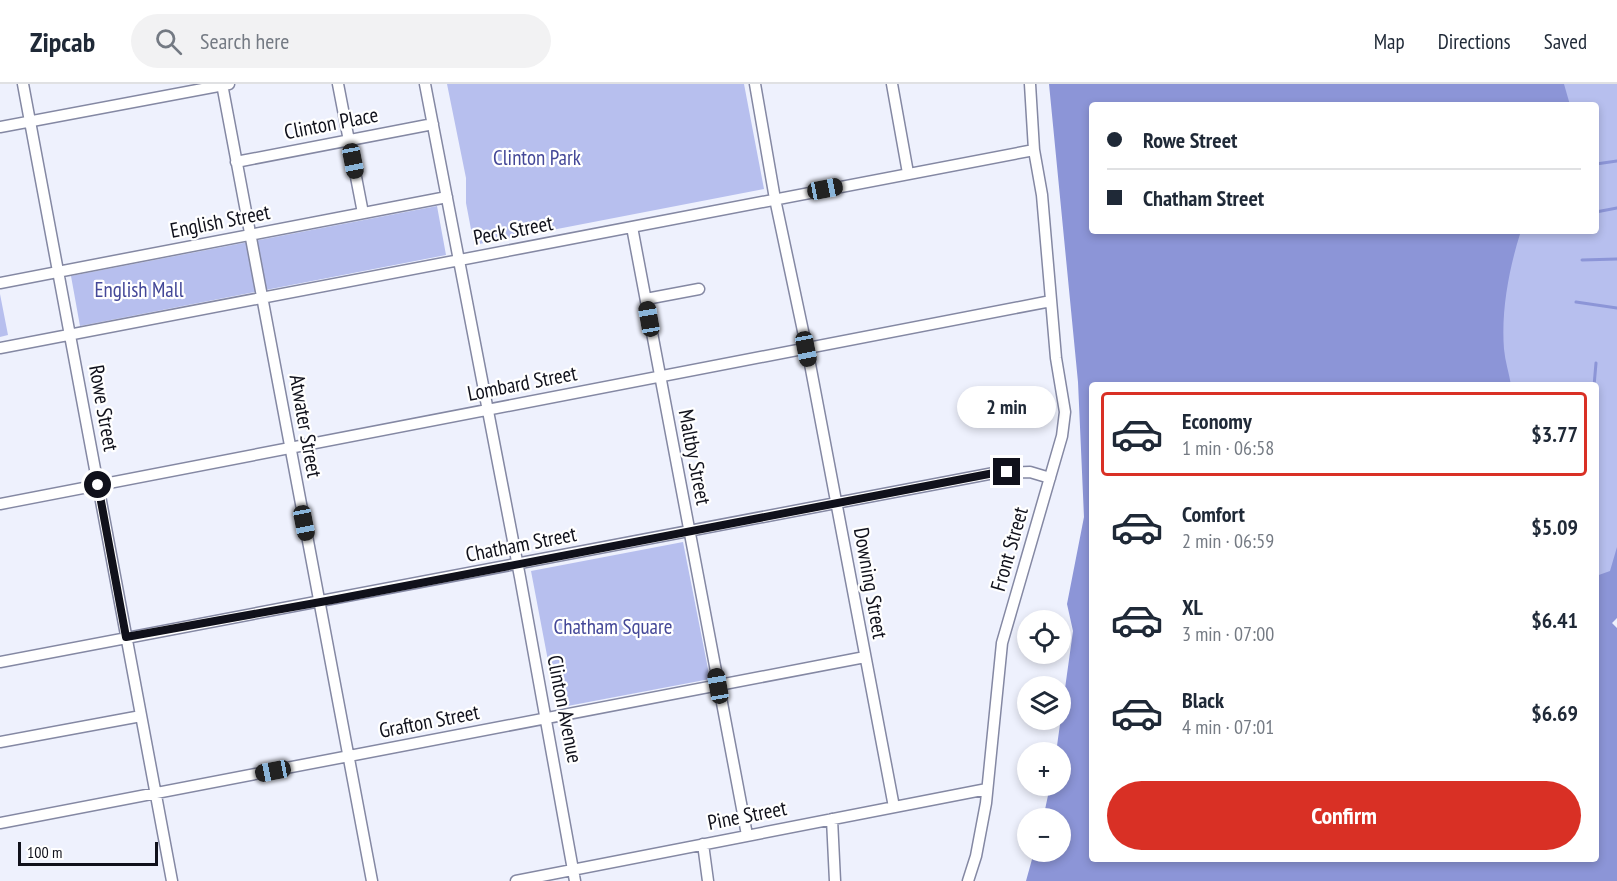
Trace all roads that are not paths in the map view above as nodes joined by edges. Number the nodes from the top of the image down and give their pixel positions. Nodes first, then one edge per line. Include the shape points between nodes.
1 (23, 84) edge
2 (224, 84) edge
3 (338, 84) edge
4 (425, 84) edge
5 (755, 84) edge
6 (891, 84) edge
7 (1030, 84) edge
8 (30, 122) junction
9 (433, 124) junction
10 (0, 128) edge
11 (349, 139) junction
12 (1034, 150) junction
13 (236, 162) junction
14 (908, 173) junction
15 (447, 196) junction
16 (776, 199) junction
17 (363, 213) junction
18 (632, 227) junction
19 (250, 235) junction
20 (459, 260) junction
21 (58, 272) junction
22 (0, 283) edge
23 (699, 289) dead end
24 (261, 298) junction
25 (646, 299) junction
26 (1051, 302) junction
27 (70, 335) junction
28 (0, 348) edge
29 (806, 349) junction
30 (660, 377) junction
31 (488, 410) junction
32 (290, 448) junction
33 (1050, 478) junction
34 (98, 485) junction
35 (837, 503) junction
36 (0, 504) edge
37 (689, 532) junction
38 (518, 564) junction
39 (319, 602) junction
40 (126, 637) junction
41 (865, 657) junction
42 (0, 662) edge
43 (718, 686) junction
44 (141, 716) junction
45 (547, 719) junction
46 (0, 742) edge
47 (348, 757) junction
48 (987, 789) junction
49 (155, 794) junction
50 (894, 807) junction
51 (832, 819) junction
52 (0, 823) edge
53 (747, 835) junction
54 (703, 844) junction
55 (575, 875) edge
56 (172, 881) edge
57 (372, 881) edge
58 (516, 881) edge
59 (708, 881) edge
60 (835, 881) edge
61 (968, 881) edge

1 - 8 street, Rowe Street
2 - 8 street
2 - 13 street, Atwater Street
3 - 11 street
4 - 9 street, Clinton Avenue
5 - 16 street, Downing Street
6 - 14 street
7 - 12 street, Front Street
8 - 10 street
8 - 21 street, Rowe Street
9 - 11 street, Clinton Place
9 - 15 street, Clinton Avenue
11 - 13 street, Clinton Place
11 - 17 street
12 - 14 street, Peck Street
12 - 26 street, Front Street
13 - 19 street, Atwater Street
14 - 16 street, Peck Street
15 - 17 street, English Street
15 - 20 street, Clinton Avenue
16 - 18 street, Peck Street
16 - 29 street, Downing Street
17 - 19 street, English Street
18 - 20 street, Peck Street
18 - 25 street, Maltby Street
19 - 21 street, English Street
19 - 24 street, Atwater Street
20 - 24 street, Peck Street
20 - 31 street, Clinton Avenue
21 - 22 street, English Street
21 - 27 street, Rowe Street
23 - 25 street
24 - 27 street, Peck Street
24 - 32 street, Atwater Street
25 - 30 street, Maltby Street
26 - 29 street, Lombard Street
26 - 33 street, Front Street via 1065,412
27 - 28 street, Peck Street
27 - 34 street, Rowe Street
29 - 30 street, Lombard Street
29 - 35 street, Downing Street
30 - 31 street, Lombard Street
30 - 37 street, Maltby Street
31 - 32 street, Lombard Street
31 - 38 street, Clinton Avenue
32 - 34 street, Lombard Street
32 - 39 street, Atwater Street
33 - 35 street, Chatham Street via 1030,472 994,473
33 - 48 street, Front Street via 1002,643
34 - 36 street, Lombard Street
34 - 40 street, Rowe Street
35 - 37 street, Chatham Street
35 - 41 street, Downing Street
37 - 38 street, Chatham Street
37 - 43 street, Maltby Street
38 - 39 street, Chatham Street
38 - 45 street, Clinton Avenue
39 - 40 street, Chatham Street
39 - 47 street, Atwater Street
40 - 42 street, Chatham Street
40 - 44 street, Rowe Street
41 - 43 street, Grafton Street
41 - 50 street, Downing Street
43 - 45 street, Grafton Street
43 - 53 street, Maltby Street
44 - 46 street
44 - 49 street, Rowe Street
45 - 47 street, Grafton Street
45 - 55 street, Clinton Avenue
47 - 49 street, Grafton Street
47 - 57 street, Atwater Street
48 - 50 street, Pine Street
48 - 61 street, Front Street
49 - 52 street, Grafton Street
49 - 56 street, Rowe Street
50 - 51 street, Pine Street
51 - 53 street, Pine Street
51 - 60 street
53 - 54 street, Pine Street
54 - 55 street, Pine Street
54 - 59 street
55 - 58 street, Pine Street

